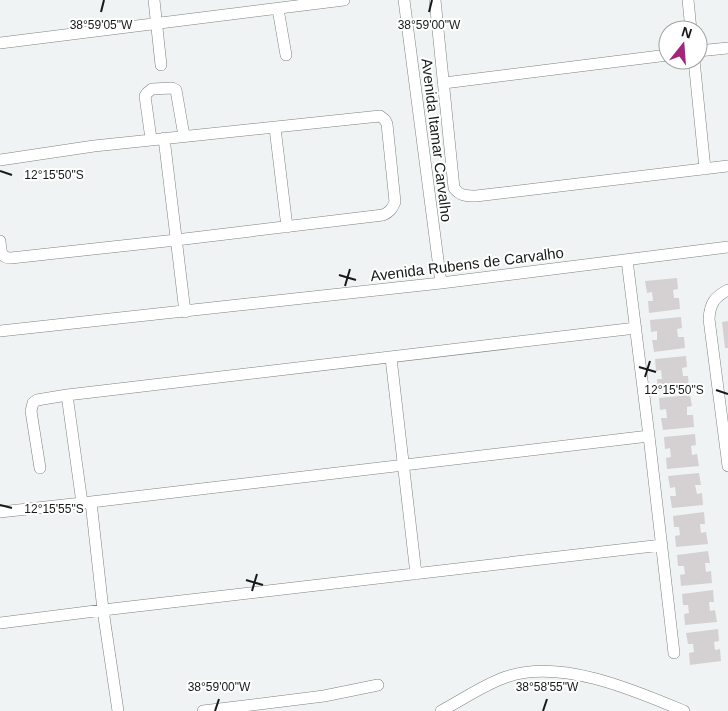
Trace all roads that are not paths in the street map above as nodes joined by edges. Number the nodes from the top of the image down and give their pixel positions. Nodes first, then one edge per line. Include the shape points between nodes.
1 (154, 0) edge
2 (344, 0) edge
3 (404, 0) edge
4 (435, 0) edge
5 (688, 0) edge
6 (278, 9) junction
7 (690, 20) edge
8 (156, 23) junction
9 (0, 43) edge
10 (728, 48) edge
11 (708, 50) edge
12 (286, 55) dead end
13 (658, 56) edge
14 (161, 65) dead end
15 (695, 70) edge
16 (444, 83) junction
17 (274, 128) junction
18 (184, 136) junction
19 (164, 138) junction
20 (150, 139) junction
21 (0, 160) edge
22 (728, 166) edge
23 (705, 169) junction
24 (287, 227) junction
25 (176, 240) junction
26 (0, 241) edge
27 (728, 247) edge
28 (627, 260) junction
29 (441, 283) junction
30 (728, 290) edge
31 (185, 312) junction
32 (636, 328) junction
33 (0, 331) edge
34 (391, 358) junction
35 (67, 395) junction
36 (725, 418) edge
37 (649, 436) junction
38 (403, 465) junction
39 (728, 466) edge
40 (40, 468) dead end
41 (87, 503) junction
42 (0, 512) edge
43 (662, 545) junction
44 (416, 574) junction
45 (103, 610) junction
46 (0, 623) edge
47 (674, 653) dead end
48 (378, 685) dead end
49 (118, 711) edge
50 (202, 711) edge
51 (441, 711) edge
52 (684, 711) edge

1 - 8 street
2 - 6 street
3 - 29 street, Avenida Itamar Carvalho
4 - 16 street
5 - 7 street
6 - 8 street
6 - 12 street
8 - 9 street
8 - 14 street
10 - 11 street
13 - 16 street
15 - 23 street
16 - 23 street via 454,188 461,195 476,196
17 - 18 street
17 - 24 street
17 - 24 street via 375,116 380,116 387,124 393,208 383,215
18 - 19 street
18 - 20 street via 176,90 152,89 145,96
19 - 20 street
19 - 25 street
20 - 21 street
22 - 23 street
24 - 25 street
25 - 26 street via 11,258 2,255
25 - 31 street
27 - 28 street, Avenida Rubens de Carvalho
28 - 29 street, Avenida Rubens de Carvalho
28 - 32 street
29 - 31 street, Avenida Rubens de Carvalho
30 - 36 street via 716,298 709,310
31 - 33 street, Avenida Rubens de Carvalho
32 - 34 street
32 - 37 street
34 - 35 street
34 - 38 street
35 - 40 street via 33,403 31,411
35 - 41 street
36 - 39 street
37 - 38 street
37 - 43 street
38 - 41 street
38 - 44 street
41 - 42 street
41 - 45 street
43 - 44 street
43 - 47 street
44 - 45 street
45 - 46 street
45 - 49 street
48 - 50 street via 324,696
51 - 52 street via 506,678 546,672 622,686

